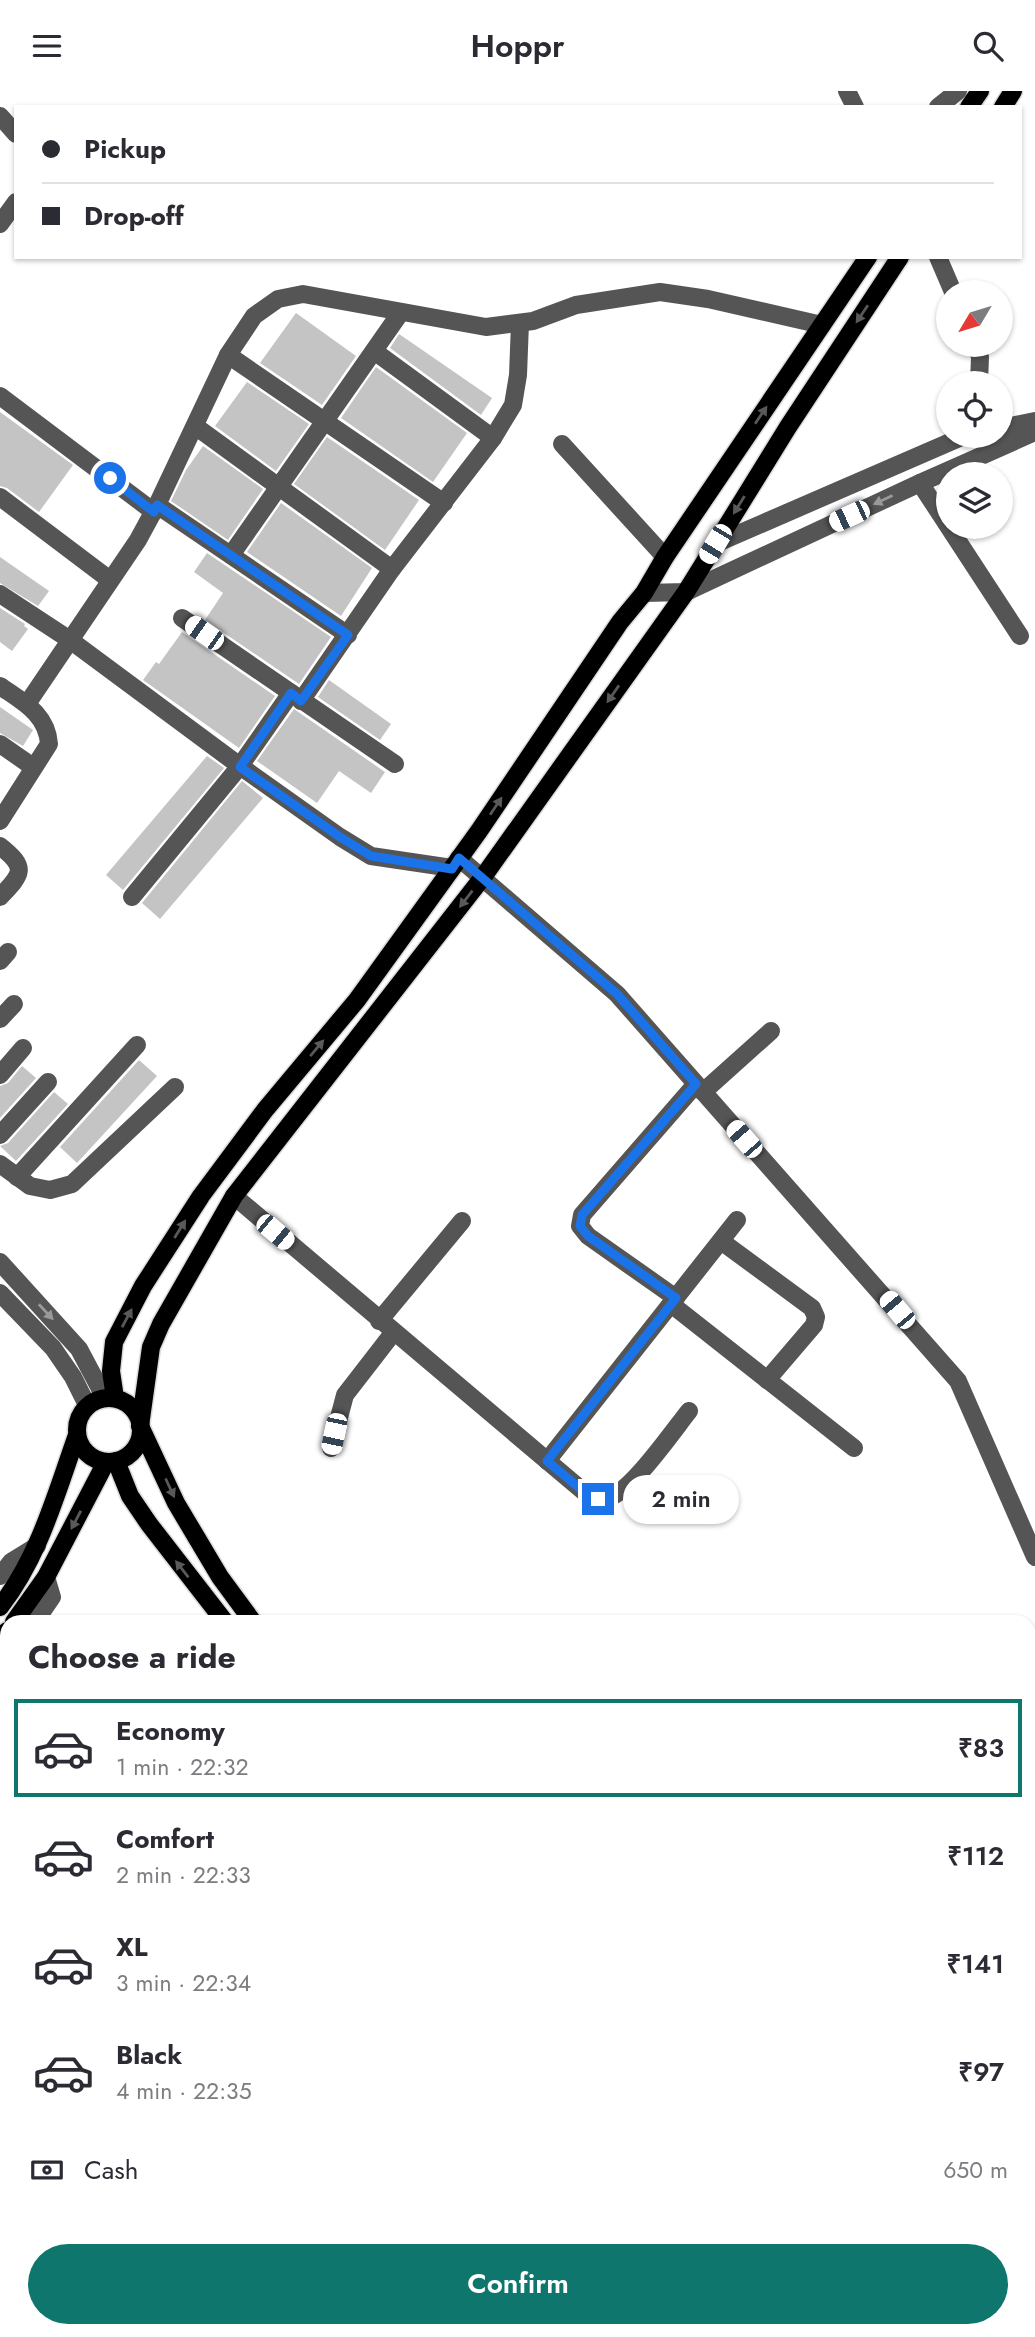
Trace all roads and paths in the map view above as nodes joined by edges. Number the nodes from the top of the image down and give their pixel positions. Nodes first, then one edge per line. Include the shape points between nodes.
1 (958, 91) edge
2 (940, 105) edge
3 (0, 116) edge
4 (14, 132) edge
5 (14, 205) edge
6 (0, 223) edge
7 (867, 259) edge
8 (899, 259) edge
9 (939, 259) edge
10 (948, 280) edge
11 (401, 312) junction
12 (520, 323) junction
13 (822, 325) junction
14 (374, 351) junction
15 (228, 355) junction
16 (0, 395) edge
17 (324, 421) junction
18 (1035, 421) edge
19 (195, 426) junction
20 (1013, 426) edge
21 (1035, 432) edge
22 (493, 438) junction
23 (562, 444) dead end
24 (936, 448) edge
25 (920, 483) junction
26 (278, 487) junction
27 (0, 497) edge
28 (444, 503) junction
29 (155, 508) junction
30 (715, 544) junction
31 (231, 555) junction
32 (665, 557) junction
33 (392, 569) junction
34 (110, 580) junction
35 (686, 592) junction
36 (644, 593) junction
37 (0, 594) edge
38 (182, 618) dead end
39 (348, 635) junction
40 (1020, 636) dead end
41 (70, 640) junction
42 (0, 686) edge
43 (296, 697) junction
44 (27, 704) junction
45 (0, 744) edge
46 (395, 764) dead end
47 (33, 767) junction
48 (240, 767) junction
49 (7, 796) edge
50 (0, 821) edge
51 (0, 846) edge
52 (456, 863) junction
53 (483, 877) junction
54 (0, 897) edge
55 (132, 897) dead end
56 (14, 1004) dead end
57 (0, 1019) edge
58 (771, 1031) dead end
59 (137, 1045) dead end
60 (23, 1048) dead end
61 (0, 1075) edge
62 (48, 1081) dead end
63 (175, 1087) dead end
64 (699, 1088) junction
65 (0, 1135) edge
66 (0, 1164) edge
67 (17, 1177) junction
68 (234, 1196) junction
69 (737, 1220) dead end
70 (462, 1221) dead end
71 (721, 1241) junction
72 (0, 1262) edge
73 (0, 1293) edge
74 (674, 1301) junction
75 (379, 1321) junction
76 (393, 1333) junction
77 (767, 1380) junction
78 (110, 1398) junction
79 (88, 1405) junction
80 (689, 1411) dead end
81 (141, 1426) junction
82 (77, 1436) junction
83 (331, 1448) dead end
84 (854, 1448) dead end
85 (547, 1461) junction
86 (111, 1462) junction
87 (37, 1546) junction
88 (1035, 1557) edge
89 (0, 1576) edge
90 (0, 1607) edge
91 (27, 1615) edge
92 (220, 1615) edge
93 (248, 1615) edge

1 - 2 street
3 - 4 street
5 - 6 street
7 - 13 main road
8 -> 30 main road
9 - 10 street
11 - 12 street via 486,327
11 - 14 street
11 - 15 street via 303,294 278,299 254,316
12 - 13 street via 576,305 660,292
12 - 22 street via 513,405
32 -> 13 main road
14 - 17 street
14 - 22 street
15 - 17 street
15 - 19 street
16 - 29 street
17 - 26 street
17 - 28 street
18 - 20 street
19 - 26 street
19 - 29 street
21 - 25 street
22 - 28 street
23 - 32 street
24 - 30 street
25 -> 35 street
25 - 40 street
26 - 31 street
26 - 33 street
27 - 34 street
28 - 33 street
29 - 31 street
29 - 34 street
30 - 35 main road
31 - 39 street
32 - 36 main road
33 - 39 street
34 - 41 street
35 - 36 street
35 -> 53 main road
52 -> 36 main road
37 - 41 street
38 - 43 street
39 - 43 street
41 - 44 street
41 - 48 street
42 - 44 street
43 - 46 street
43 - 48 street
44 - 47 street via 48,731 49,744
45 - 47 street
47 - 49 street
48 - 52 street via 371,856
48 - 55 street
49 - 50 street
51 - 54 street via 16,859 19,873
52 - 53 street
78 -> 52 main road via 114,1342 194,1208 265,1110 357,1000
53 - 64 street via 617,994
53 -> 68 main road
56 - 57 street
58 - 64 street
59 - 67 street
60 - 61 street
62 - 65 street
63 - 67 street via 72,1184 50,1190
64 - 74 street via 582,1215 580,1226
64 - 88 street via 958,1381
66 - 67 street
68 - 75 street
68 - 81 main road via 151,1347
69 - 71 street
70 - 75 street
71 - 74 street
71 - 77 street via 812,1308 816,1317
72 -> 78 street via 79,1349
73 - 79 street via 53,1348
74 - 77 street
74 - 85 street
75 - 76 street
76 - 83 street via 345,1395
76 - 85 street
77 - 84 street
78 - 79 main road
78 - 81 main road via 132,1408
79 - 82 main road via 80,1414
80 - 85 street via 624,1490 609,1498 598,1499 583,1491
81 - 86 main road via 132,1452
81 -> 93 main road via 177,1503
82 - 86 main road via 93,1458
82 - 87 main road
86 -> 91 main road
92 -> 86 main road via 149,1524
87 - 89 street via 11,1562
87 - 90 main road

